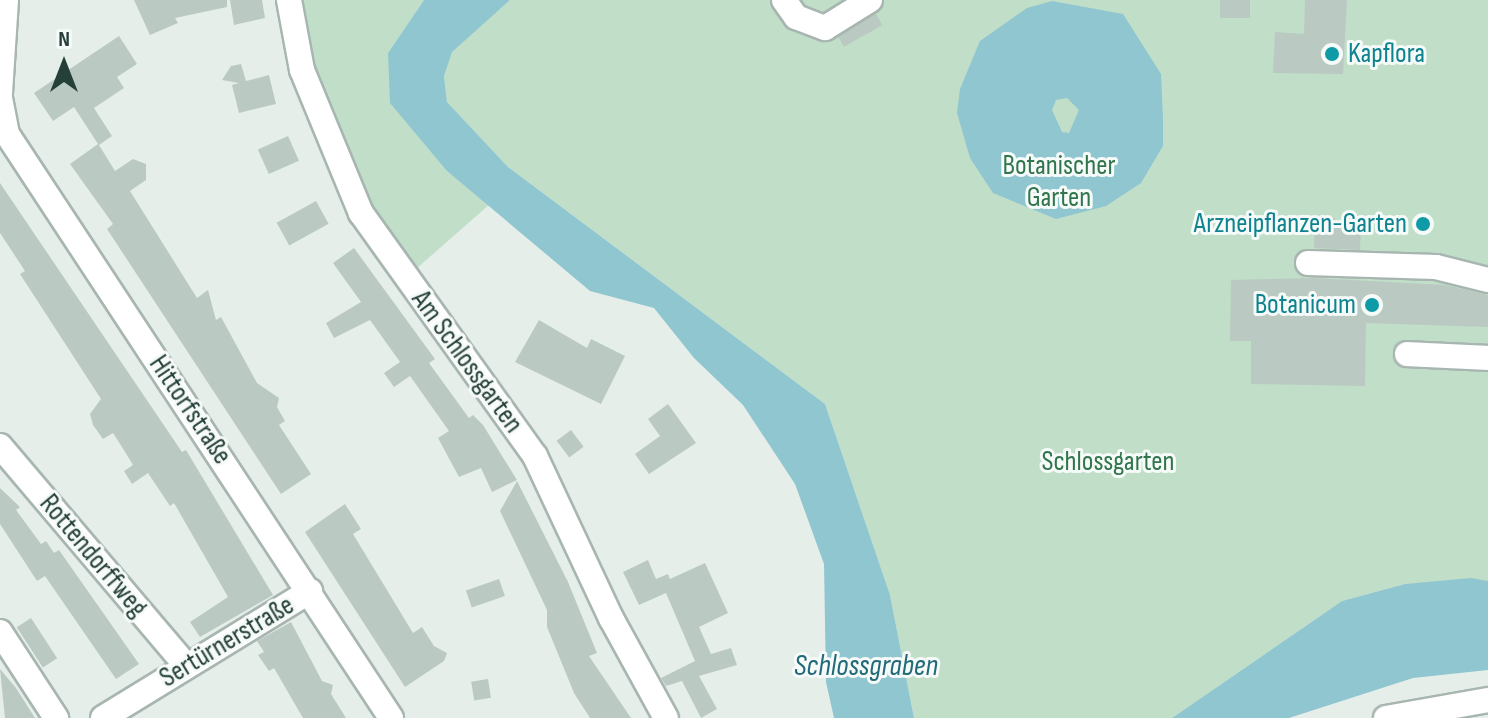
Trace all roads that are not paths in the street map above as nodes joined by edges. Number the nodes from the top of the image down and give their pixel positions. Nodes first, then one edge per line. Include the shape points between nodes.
1 (6, 0) edge
2 (289, 0) edge
3 (784, 0) edge
4 (870, 0) edge
5 (2, 38) edge
6 (0, 96) edge
7 (1308, 263) dead end
8 (1488, 280) edge
9 (1407, 354) dead end
10 (1488, 358) edge
11 (0, 446) edge
12 (310, 591) junction
13 (0, 632) edge
14 (186, 665) junction
15 (1488, 700) edge
16 (56, 718) edge
17 (103, 718) edge
18 (391, 718) edge
19 (666, 718) edge
20 (1386, 718) edge

1 - 5 street, Hittorfstraße
2 - 19 street, Am Schlossgarten via 302,70 361,213 535,456 611,618
3 - 4 street via 796,17 825,28
5 - 6 street, Hittorfstraße
6 - 12 street, Hittorfstraße via 7,134
7 - 8 street via 1436,267
9 - 10 street
11 - 14 street, Rottendorffweg
12 - 14 street, Sertürnerstraße
12 - 18 street, Hittorfstraße
13 - 16 street
14 - 17 street, Sertürnerstraße
15 - 20 street

